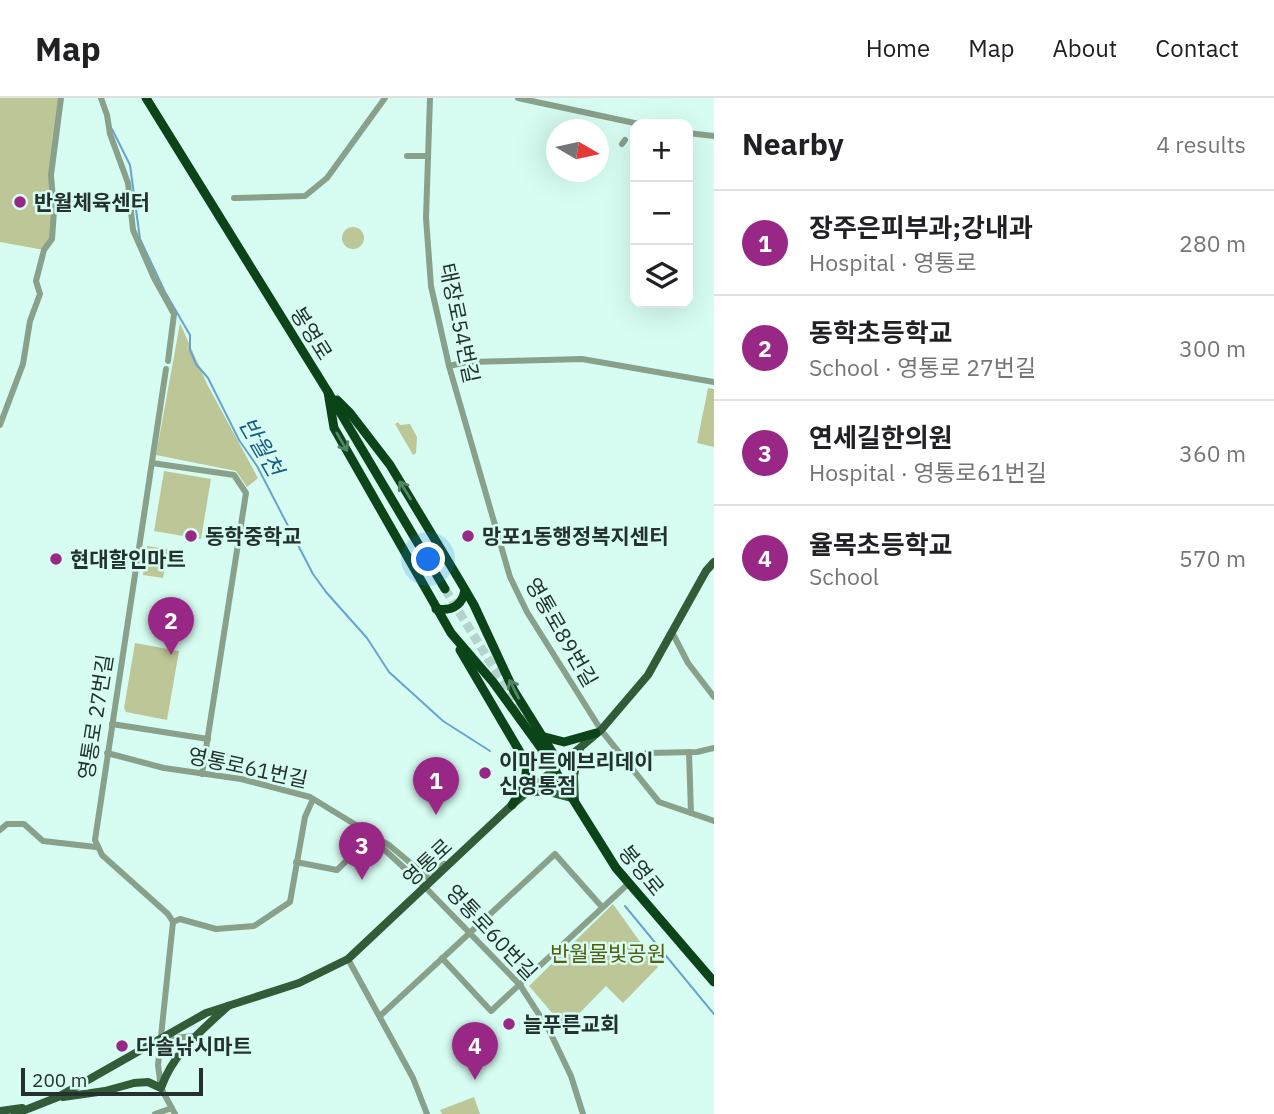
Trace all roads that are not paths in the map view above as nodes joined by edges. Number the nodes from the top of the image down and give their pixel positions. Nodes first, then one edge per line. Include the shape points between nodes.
1 (61, 98) edge
2 (101, 98) edge
3 (146, 98) edge
4 (384, 98) edge
5 (430, 98) edge
6 (519, 98) edge
7 (630, 122) edge
8 (693, 134) edge
9 (714, 136) edge
10 (407, 156) dead end
11 (428, 156) junction
12 (234, 198) dead end
13 (168, 361) dead end
14 (449, 366) junction
15 (166, 369) dead end
16 (714, 382) edge
17 (328, 392) junction
18 (0, 425) edge
19 (152, 463) junction
20 (490, 508) joint
21 (714, 562) edge
22 (710, 572) edge
23 (460, 581) junction
24 (445, 589) tunnel mouth
25 (436, 609) junction
26 (451, 633) junction
27 (673, 634) junction
28 (714, 697) edge
29 (112, 724) junction
30 (599, 732) junction
31 (541, 736) junction
32 (208, 739) junction
33 (580, 746) junction
34 (714, 748) edge
35 (689, 752) junction
36 (107, 753) junction
37 (627, 763) junction
38 (554, 771) junction
39 (202, 774) junction
40 (527, 793) junction
41 (313, 799) junction
42 (573, 801) junction
43 (512, 804) junction
44 (691, 813) junction
45 (714, 821) edge
46 (0, 830) edge
47 (372, 836) junction
48 (96, 847) junction
49 (461, 855) junction
50 (296, 862) junction
51 (416, 867) junction
52 (629, 883) junction
53 (429, 885) junction
54 (602, 906) junction
55 (176, 920) junction
56 (470, 933) junction
57 (442, 958) junction
58 (348, 959) junction
59 (714, 982) edge
60 (520, 985) junction
61 (230, 1004) junction
62 (380, 1016) junction
63 (196, 1036) junction
64 (162, 1039) junction
65 (161, 1088) junction
66 (58, 1097) junction
67 (39, 1105) junction
68 (0, 1111) edge
69 (173, 1111) edge
70 (15, 1114) edge
71 (155, 1114) edge
72 (428, 1114) edge
73 (583, 1114) edge

1 - 18 street via 51,175 52,239 44,250 36,281 40,294 23,364
2 - 13 street via 128,183 133,230 174,314
3 - 17 highway, 봉영로
4 - 12 street via 327,178 305,196
5 - 11 street, 태장로54번길
6 - 7 street
8 - 9 street
10 - 11 street
11 - 14 street, 태장로54번길 via 431,286
14 - 16 street via 582,359
14 - 20 street, 태장로54번길
15 - 19 street, 영통로 27번길
23 -> 17 highway via 390,466 350,412
17 - 24 highway, 봉영로
17 -> 25 highway via 334,428
19 - 29 street, 영통로 27번길
19 - 32 street via 234,475 246,493
20 - 30 street, 영통로89번길 via 510,577
21 - 22 main road, 영통로
22 - 27 main road, 영통로
23 - 25 highway via 465,590 462,601 452,609
31 -> 23 highway
25 - 26 highway
26 - 38 highway via 493,682
26 - 43 highway via 527,764 525,784
27 - 28 street
27 - 30 main road, 영통로 via 648,675
29 - 32 street
29 - 36 street, 영통로 27번길
30 - 31 highway via 564,742
30 - 33 main road, 영통로
30 - 37 street, 영통로89번길
31 - 38 highway via 552,752
32 - 39 street
33 - 38 main road, 영통로
33 - 42 main road
34 - 35 street
35 - 37 street via 647,753
35 - 44 street
36 - 39 street, 영통로61번길
36 - 48 street, 영통로 27번길
37 - 44 street, 영통로89번길 via 659,802
38 - 40 main road, 영통로
38 - 42 highway, 봉영로
39 - 41 street, 영통로61번길 via 242,779
40 - 42 main road via 545,791
40 - 43 main road, 영통로
41 - 47 street, 영통로61번길
41 - 50 street
42 - 52 highway, 봉영로
43 - 49 main road, 영통로
44 - 45 street, 영통로89번길
46 - 48 street via 6,824 24,824 43,841
47 - 50 street via 337,870
47 - 51 street
47 - 53 street via 384,851
48 - 55 street
49 - 51 street via 433,872
49 - 53 main road, 영통로
50 - 55 street via 290,902 254,926 216,929
51 - 53 street
52 - 54 street
52 - 59 highway, 봉영로
53 - 56 street, 영통로60번길
53 - 58 main road, 영통로
54 - 56 street via 555,855
54 - 60 street
55 - 64 street
56 - 57 street
56 - 60 street, 영통로60번길
57 - 60 street via 491,1011
57 - 62 street
58 - 61 main road, 영통로 via 299,983
58 - 62 street
60 - 73 street, 영통로60번길 via 549,1030
61 - 63 main road
61 - 64 main road, 영통로
62 - 72 street
63 - 64 street
63 - 65 main road via 176,1058
64 - 65 street
64 - 66 main road, 영통로
65 - 66 main road via 148,1082 134,1083
65 - 69 street
66 - 67 main road, 영통로
67 - 68 main road
67 - 70 main road, 영통로
69 - 71 street

